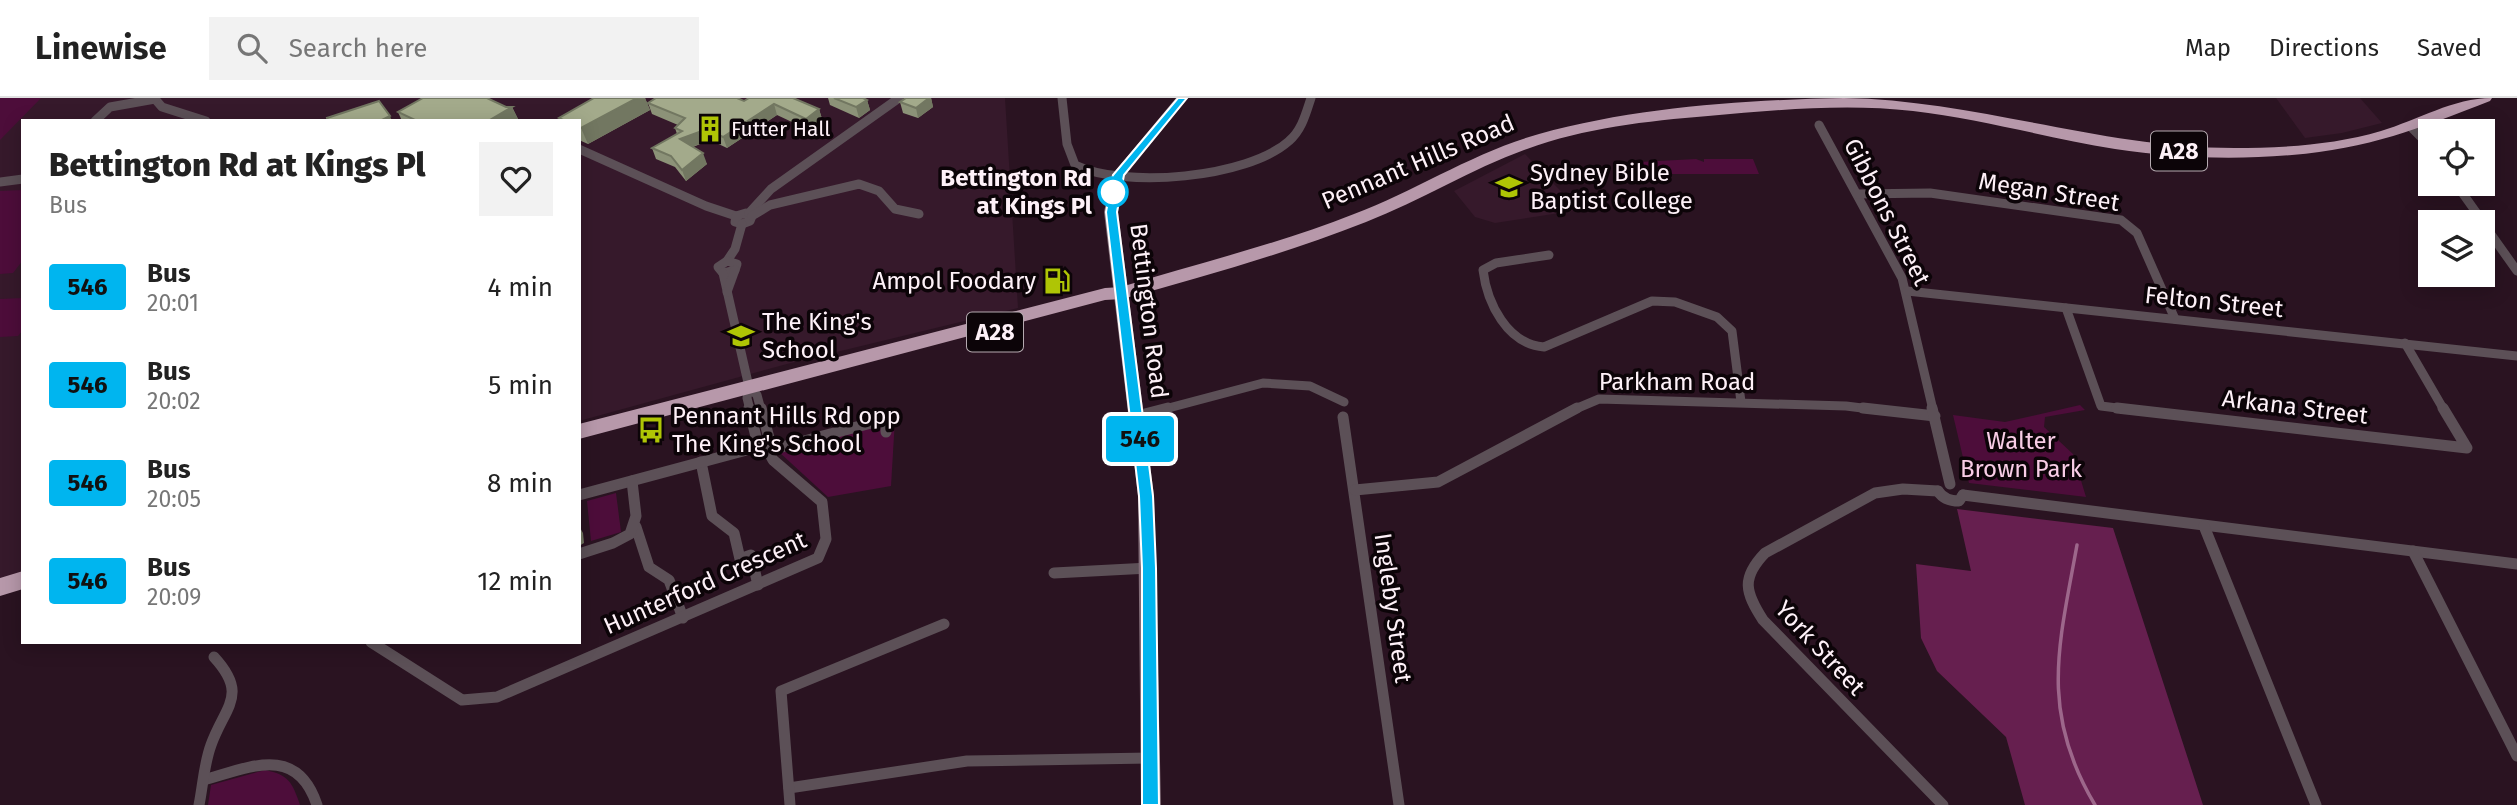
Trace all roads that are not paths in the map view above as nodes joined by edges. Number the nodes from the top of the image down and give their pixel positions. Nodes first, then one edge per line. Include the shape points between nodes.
1 (899, 98) edge
2 (1062, 98) edge
3 (1182, 98) edge
4 (1311, 98) edge
5 (2484, 98) edge
6 (155, 99) edge
7 (1730, 103) edge
8 (97, 119) edge
9 (200, 119) edge
10 (1819, 125) dead end
11 (2410, 127) junction
12 (2418, 135) edge
13 (581, 150) edge
14 (1118, 175) junction
15 (21, 178) edge
16 (0, 182) edge
17 (1857, 194) junction
18 (750, 214) junction
19 (919, 214) dead end
20 (739, 220) junction
21 (2495, 240) edge
22 (1549, 255) dead end
23 (733, 265) junction
24 (2517, 271) edge
25 (1907, 291) junction
26 (727, 292) junction
27 (1122, 293) junction
28 (2066, 308) junction
29 (2175, 319) junction
30 (2406, 343) junction
31 (2517, 356) edge
32 (751, 393) junction
33 (1344, 402) dead end
34 (1741, 402) junction
35 (1138, 416) junction
36 (1935, 416) junction
37 (1343, 417) dead end
38 (581, 432) edge
39 (886, 432) dead end
40 (581, 439) edge
41 (766, 448) junction
42 (701, 462) junction
43 (632, 481) junction
44 (1950, 484) junction
45 (1355, 490) junction
46 (1938, 491) junction
47 (581, 494) edge
48 (1963, 495) junction
49 (2204, 526) junction
50 (636, 527) junction
51 (2413, 551) junction
52 (581, 553) edge
53 (2517, 564) edge
54 (1149, 568) junction
55 (1054, 573) dead end
56 (21, 581) edge
57 (758, 585) junction
58 (0, 587) edge
59 (21, 591) edge
60 (0, 597) edge
61 (683, 618) junction
62 (944, 624) dead end
63 (374, 644) edge
64 (214, 657) dead end
65 (2517, 756) edge
66 (1150, 758) junction
67 (204, 780) junction
68 (789, 788) junction
69 (200, 805) edge
70 (317, 805) edge
71 (790, 805) edge
72 (1151, 805) edge
73 (1399, 805) edge
74 (1943, 805) edge
75 (2316, 805) edge

1 - 18 street via 771,189
2 - 14 street via 1073,163 1088,172
3 - 14 main road
4 - 14 street via 1296,134 1276,150 1194,176
5 - 11 highway, Pennant Hills Road / A28
6 - 8 street via 110,107
6 - 9 street via 162,107
7 - 11 highway, Pennant Hills Road / A28 via 1890,104 2115,143 2205,152 2340,145
7 - 27 highway, Pennant Hills Road / A28 via 1543,138 1358,219
10 - 17 street, Gibbons Street
11 - 12 street
13 - 20 street
14 - 27 main road, Bettington Road via 1112,231
15 - 16 street
17 - 25 street, Gibbons Street
17 - 29 street, Megan Street via 1930,193 2121,220 2137,233
18 - 19 street via 859,184 880,191 886,205 900,213
18 - 20 street
20 - 23 street
21 - 24 street
22 - 34 street via 1490,264 1483,270 1497,313 1522,342 1544,347 1652,301 1675,302 1717,317 1732,331
23 - 26 street
23 - 26 street via 723,273
25 - 28 street, Felton Street
25 - 36 street, Gibbons Street
26 - 32 street
27 - 32 highway, Pennant Hills Road / A28
27 - 35 main road, Bettington Road
28 - 29 street, Felton Street
28 - 30 street, Arkana Street via 2101,406 2467,448
29 - 30 street, Felton Street
30 - 31 street, Felton Street
32 - 38 highway, Pennant Hills Road / A28
32 - 40 highway, Pennant Hills Road / A28
32 - 41 street, Hunterford Crescent via 757,441
33 - 35 street via 1310,386 1263,383
34 - 36 street, Parkham Road via 1846,406
34 - 45 street, Parkham Road via 1600,399 1438,482
35 - 54 main road, Bettington Road
36 - 44 street, Gibbons Street
37 - 45 street, Ingleby Street
39 - 41 street via 886,419
41 - 42 street
41 - 57 street, Hunterford Crescent via 773,460 822,502 827,541 818,558
42 - 43 street
42 - 57 street via 712,516 734,533 740,559 751,555
43 - 47 street
43 - 50 street
44 - 46 street via 1943,484
44 - 48 street
45 - 73 street, Ingleby Street
46 - 48 street via 1952,501
46 - 74 street, York Street via 1888,490 1863,497 1765,553 1752,567 1747,584 1763,620
48 - 49 street
49 - 51 street
49 - 75 street
50 - 52 street via 622,539
50 - 61 street via 649,567 669,580
51 - 53 street
51 - 65 street
54 - 55 street
54 - 66 main road, Bettington Road
56 - 58 highway
57 - 61 street, Hunterford Crescent
59 - 60 highway
61 - 63 street, Hunterford Crescent via 480,701 462,700
62 - 68 street via 780,691
64 - 67 street via 232,675 234,691 212,744
66 - 68 street via 967,761
66 - 72 main road, Bettington Road
67 - 69 street
67 - 70 street via 281,766 305,778
68 - 71 street

